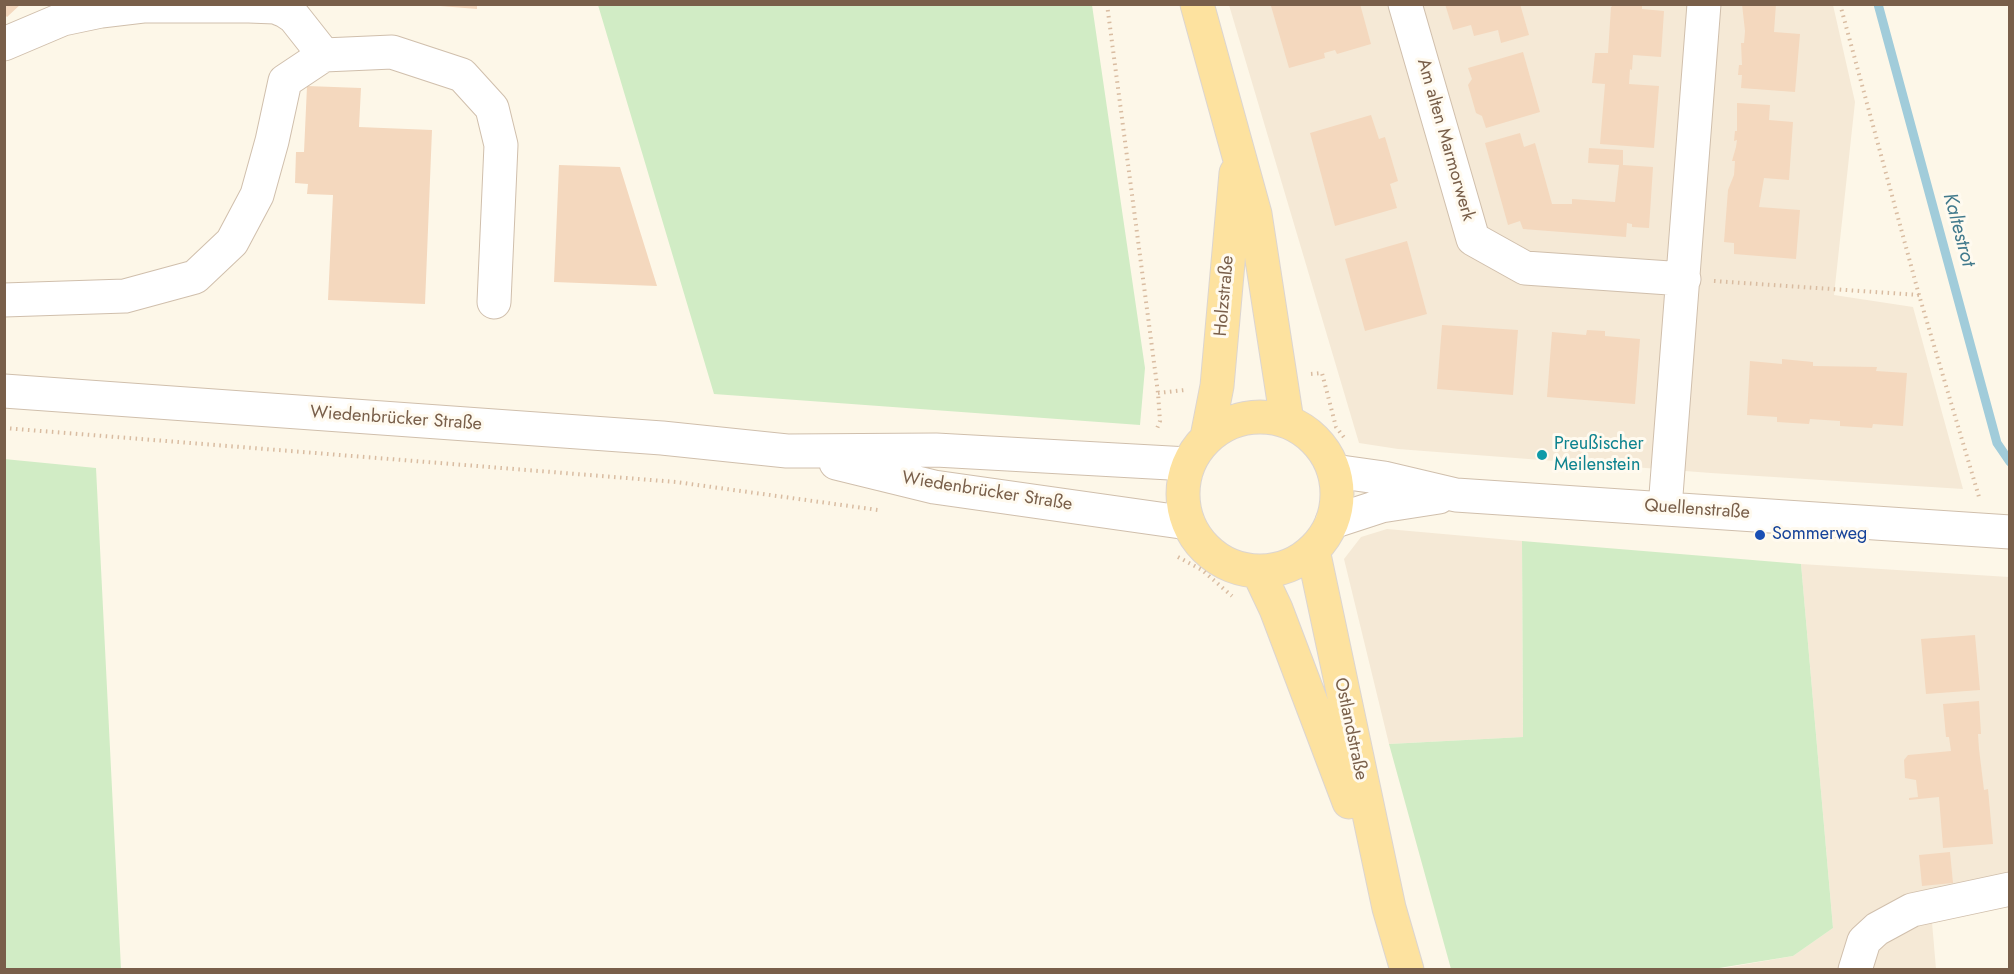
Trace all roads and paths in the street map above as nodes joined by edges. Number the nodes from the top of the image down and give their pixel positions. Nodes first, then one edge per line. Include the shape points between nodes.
1 (1107, 4) edge
2 (1197, 4) edge
3 (1405, 4) edge
4 (1704, 4) edge
5 (1840, 4) edge
6 (4, 44) edge
7 (324, 55) junction
8 (1238, 153) junction
9 (1684, 279) junction
10 (1919, 295) junction
11 (4, 300) edge
12 (494, 302) dead end
13 (4, 391) edge
14 (1158, 393) dead end
15 (1287, 422) junction
16 (4, 428) edge
17 (1207, 437) junction
18 (788, 451) junction
19 (1188, 464) junction
20 (1334, 471) junction
21 (1456, 495) junction
22 (1665, 508) junction
23 (885, 511) dead end
24 (1332, 522) junction
25 (1188, 523) junction
26 (1976, 530) junction
27 (2010, 532) edge
28 (1312, 550) junction
29 (1174, 555) dead end
30 (1258, 572) junction
31 (1236, 600) dead end
32 (2010, 890) edge
33 (1389, 908) junction
34 (1407, 969) edge
35 (1855, 969) edge

1 - 14 path
2 - 8 main road, Holzstraße
3 - 9 street, Am alten Marmorwerk via 1473,239 1525,268
4 - 9 street
5 - 10 path
6 - 7 street via 63,19 100,11 143,6 257,6 285,11 294,17
7 - 11 street via 285,81 257,195 232,242 195,277 125,296
7 - 12 street via 392,52 462,75 492,108 501,146
8 - 15 main road, Holzstraße via 1255,214
8 - 17 main road, Holzstraße via 1217,386
9 - 10 path
9 - 22 street
10 - 26 path via 1980,500
13 - 18 street, Wiedenbrücker Straße via 662,438
15 - 17 main road via 1267,416 1245,418 1224,425
15 - 20 main road via 1316,441
16 - 23 path via 676,482
17 - 19 main road
18 - 19 street, Wiedenbrücker Straße via 936,450
18 - 25 street, Wiedenbrücker Straße via 934,487
19 - 25 main road via 1182,494
20 - 21 street, Quellenstraße
20 - 24 main road via 1336,506
21 - 22 street, Quellenstraße
21 - 24 street, Quellenstraße via 1381,506
22 - 26 street, Quellenstraße
24 - 28 main road
25 - 30 main road via 1208,552 1240,569
26 - 27 street, Quellenstraße
28 - 30 main road via 1287,567
28 - 33 main road, Ostlandstraße
29 - 31 path via 1202,570
30 - 33 main road, Ostlandstraße via 1276,609
32 - 35 street via 1912,910 1877,929 1864,942
33 - 34 main road, Ostlandstraße

